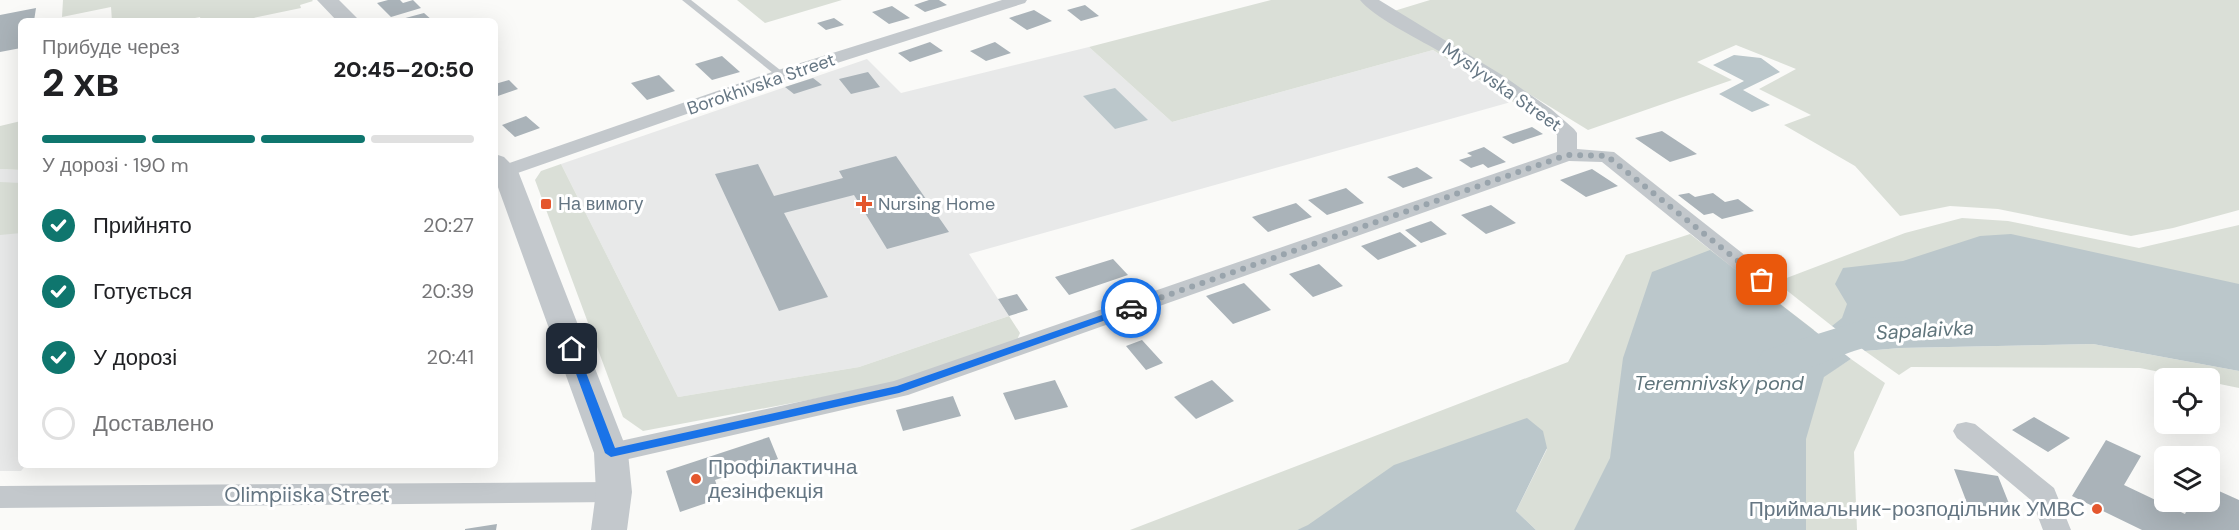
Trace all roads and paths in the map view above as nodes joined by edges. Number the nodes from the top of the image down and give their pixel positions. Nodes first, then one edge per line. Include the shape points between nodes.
1 (327, 0) edge
2 (686, 0) edge
3 (1019, 0) edge
4 (1368, 0) edge
5 (345, 18) edge
6 (781, 75) junction
7 (1567, 155) junction
8 (500, 167) edge
9 (1762, 280) dead end
10 (1966, 432) dead end
11 (611, 453) junction
12 (614, 492) junction
13 (0, 497) edge
14 (609, 530) edge
15 (2057, 530) edge

1 - 5 street
2 - 6 lane
3 - 6 street, Borokhivska Street
4 - 7 street, Myslyvska Street via 1486,72 1553,120 1568,133
6 - 8 street, Borokhivska Street
7 - 9 street, Myslyvska Street via 1607,156
7 - 11 street via 899,389
8 - 11 street
10 - 15 street via 2044,495
11 - 12 street
12 - 13 street, Olimpiiska Street
12 - 14 street

